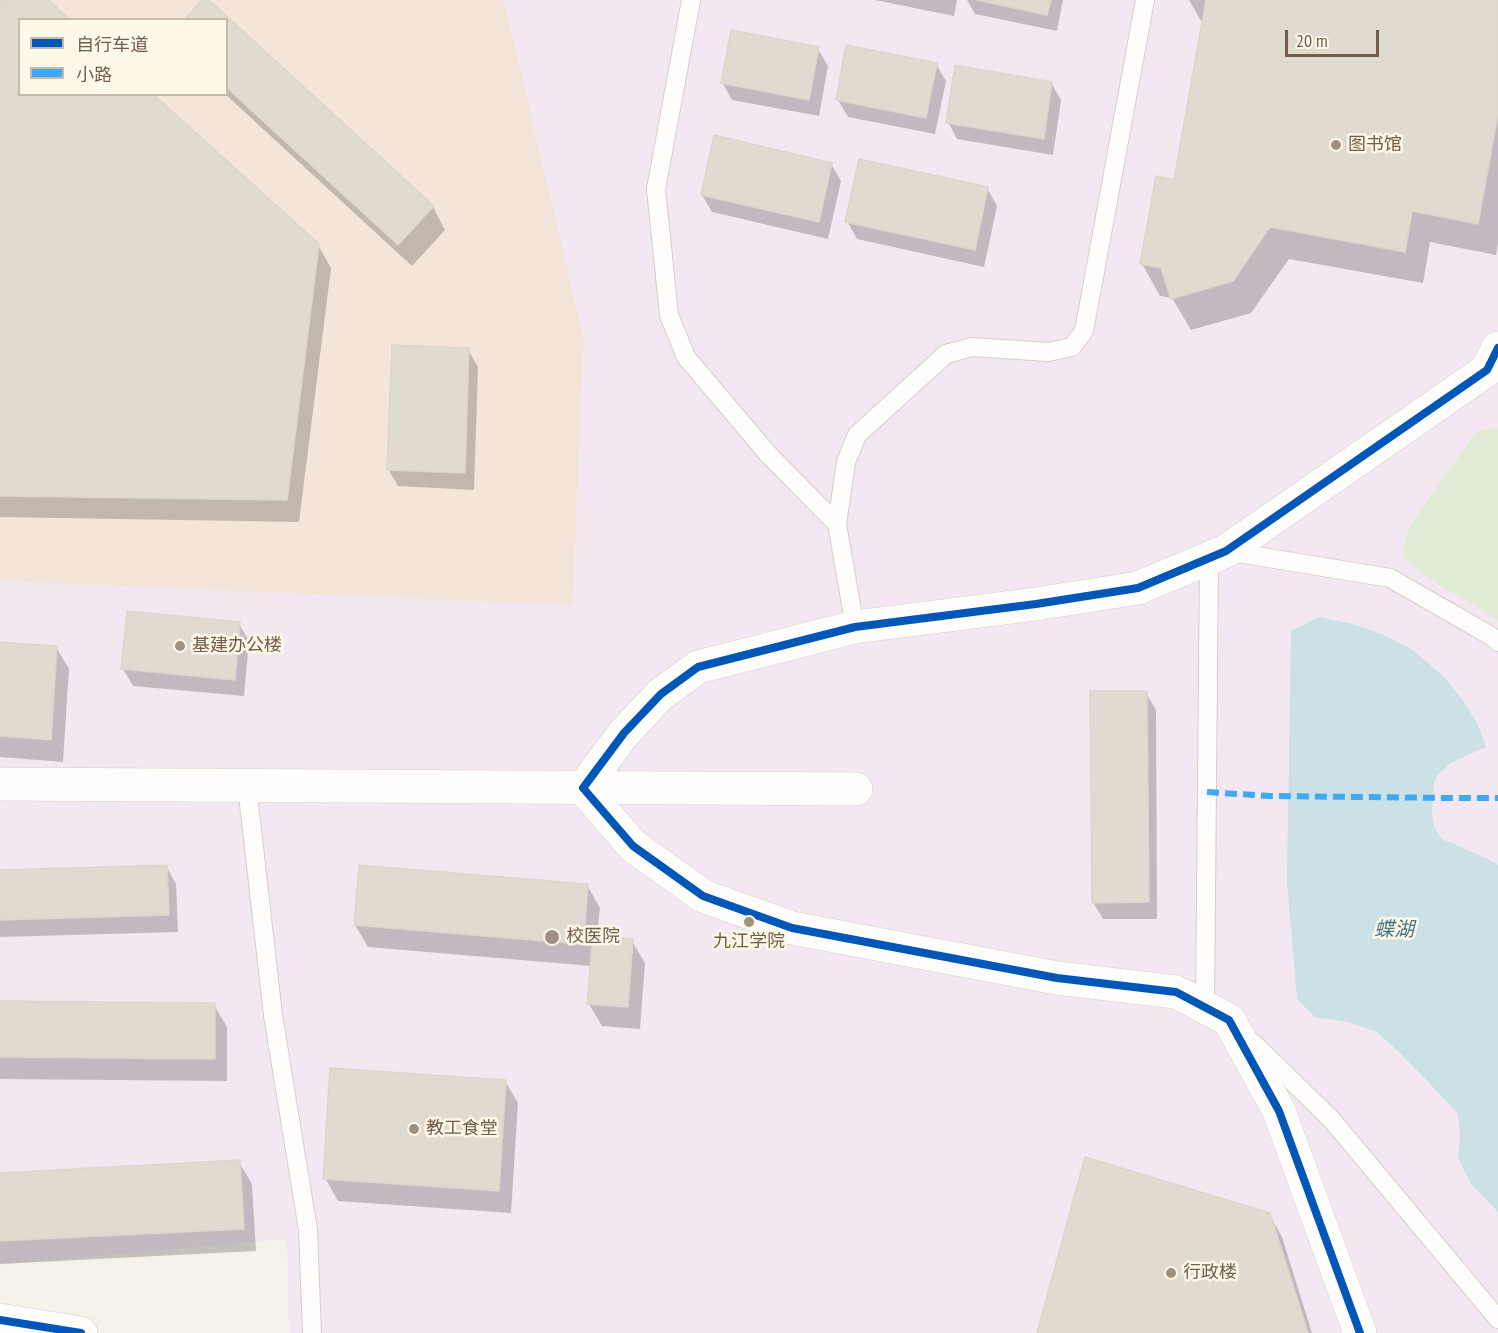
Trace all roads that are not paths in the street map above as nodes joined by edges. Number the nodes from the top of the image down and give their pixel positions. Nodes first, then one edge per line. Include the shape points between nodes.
1 (691, 0) edge
2 (1145, 0) edge
3 (1498, 348) edge
4 (837, 524) junction
5 (1218, 555) junction
6 (855, 627) junction
7 (1498, 642) edge
8 (0, 784) edge
9 (247, 786) junction
10 (582, 788) junction
11 (856, 789) dead end
12 (1217, 1013) junction
13 (1498, 1319) edge
14 (0, 1320) edge
15 (81, 1333) edge
16 (312, 1333) edge
17 (1360, 1333) edge

1 - 4 lane via 656,189 669,315 686,357 768,454
2 - 4 lane via 1084,331 1072,347 1048,352 972,347 946,354 856,435 846,462
3 - 5 street via 1488,370
4 - 6 lane
5 - 6 street via 1138,588
5 - 7 lane via 1390,578
5 - 12 lane
6 - 10 street via 698,667 661,694 624,733
8 - 9 street
9 - 10 street
9 - 16 lane via 273,1015 308,1230
10 - 11 street
10 - 12 street via 633,846 703,896 781,924 1058,978 1176,992
12 - 13 lane via 1331,1119
12 - 17 street via 1279,1111
14 - 15 street

